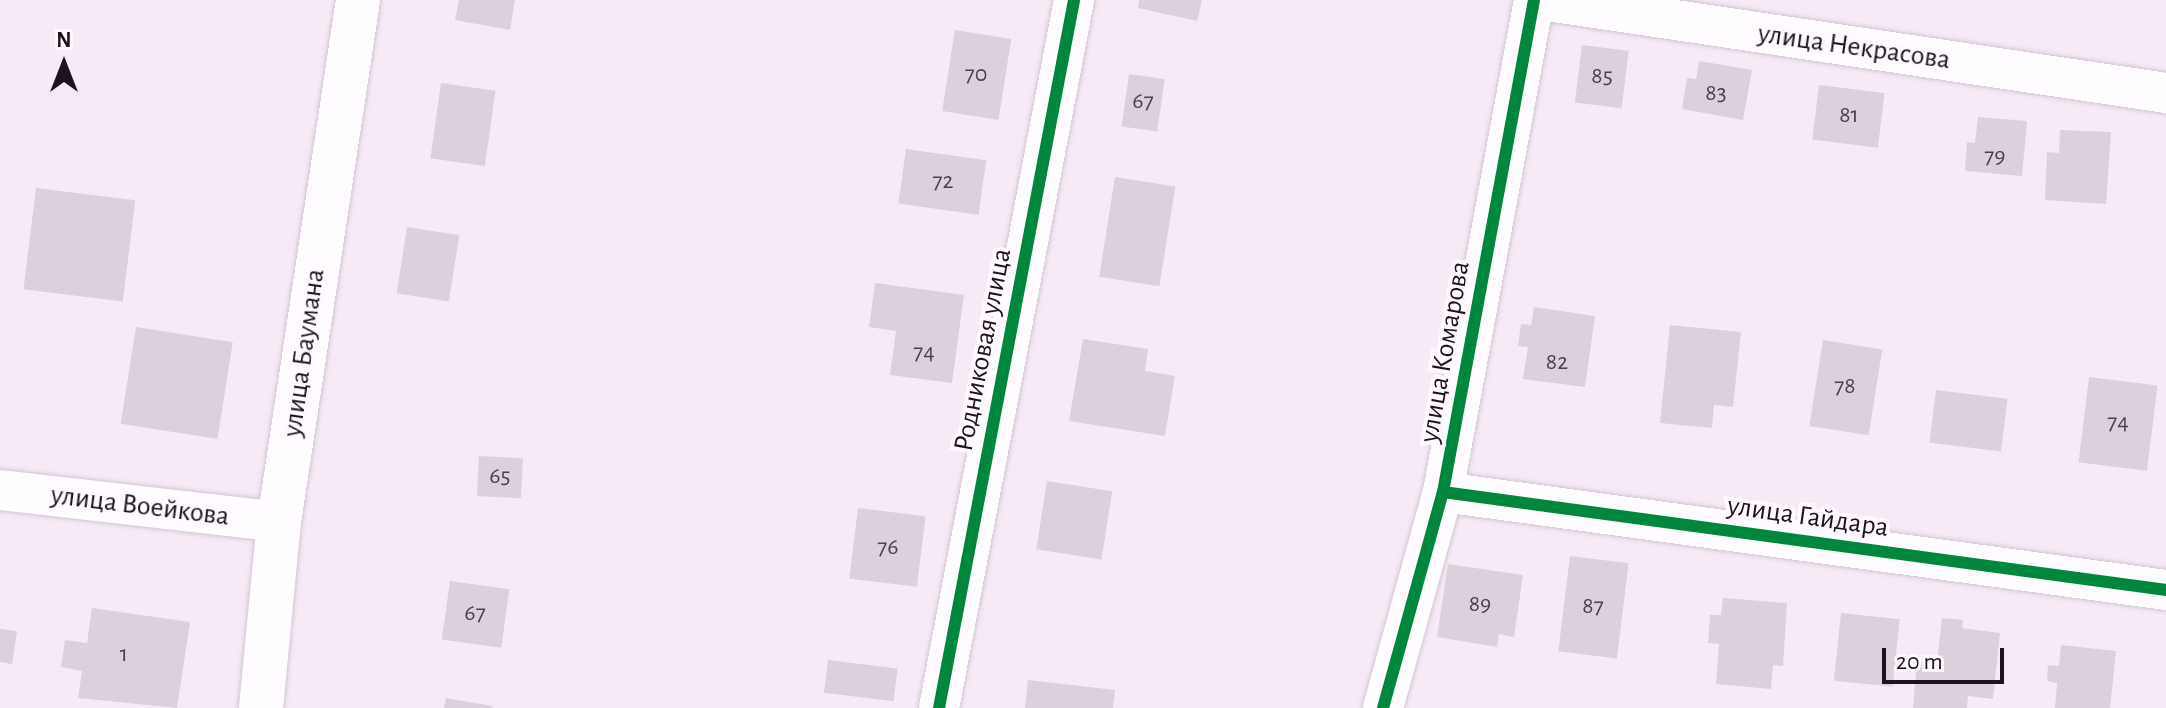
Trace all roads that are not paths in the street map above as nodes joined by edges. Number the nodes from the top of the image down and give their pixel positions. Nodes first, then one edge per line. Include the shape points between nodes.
1 (358, 0) edge
2 (1074, 0) edge
3 (1534, 0) edge
4 (1541, 0) edge
5 (2166, 93) edge
6 (0, 490) edge
7 (1443, 492) junction
8 (279, 522) junction
9 (2166, 590) edge
10 (261, 708) edge
11 (939, 708) edge
12 (1383, 708) edge

1 - 8 street, улица Баумана
2 - 11 street, Родниковая улица
3 - 7 street, улица Комарова
4 - 5 street, улица Некрасова
6 - 8 street, улица Воейкова
7 - 9 street, улица Гайдара
7 - 12 street, улица Комарова
8 - 10 street, улица Баумана

